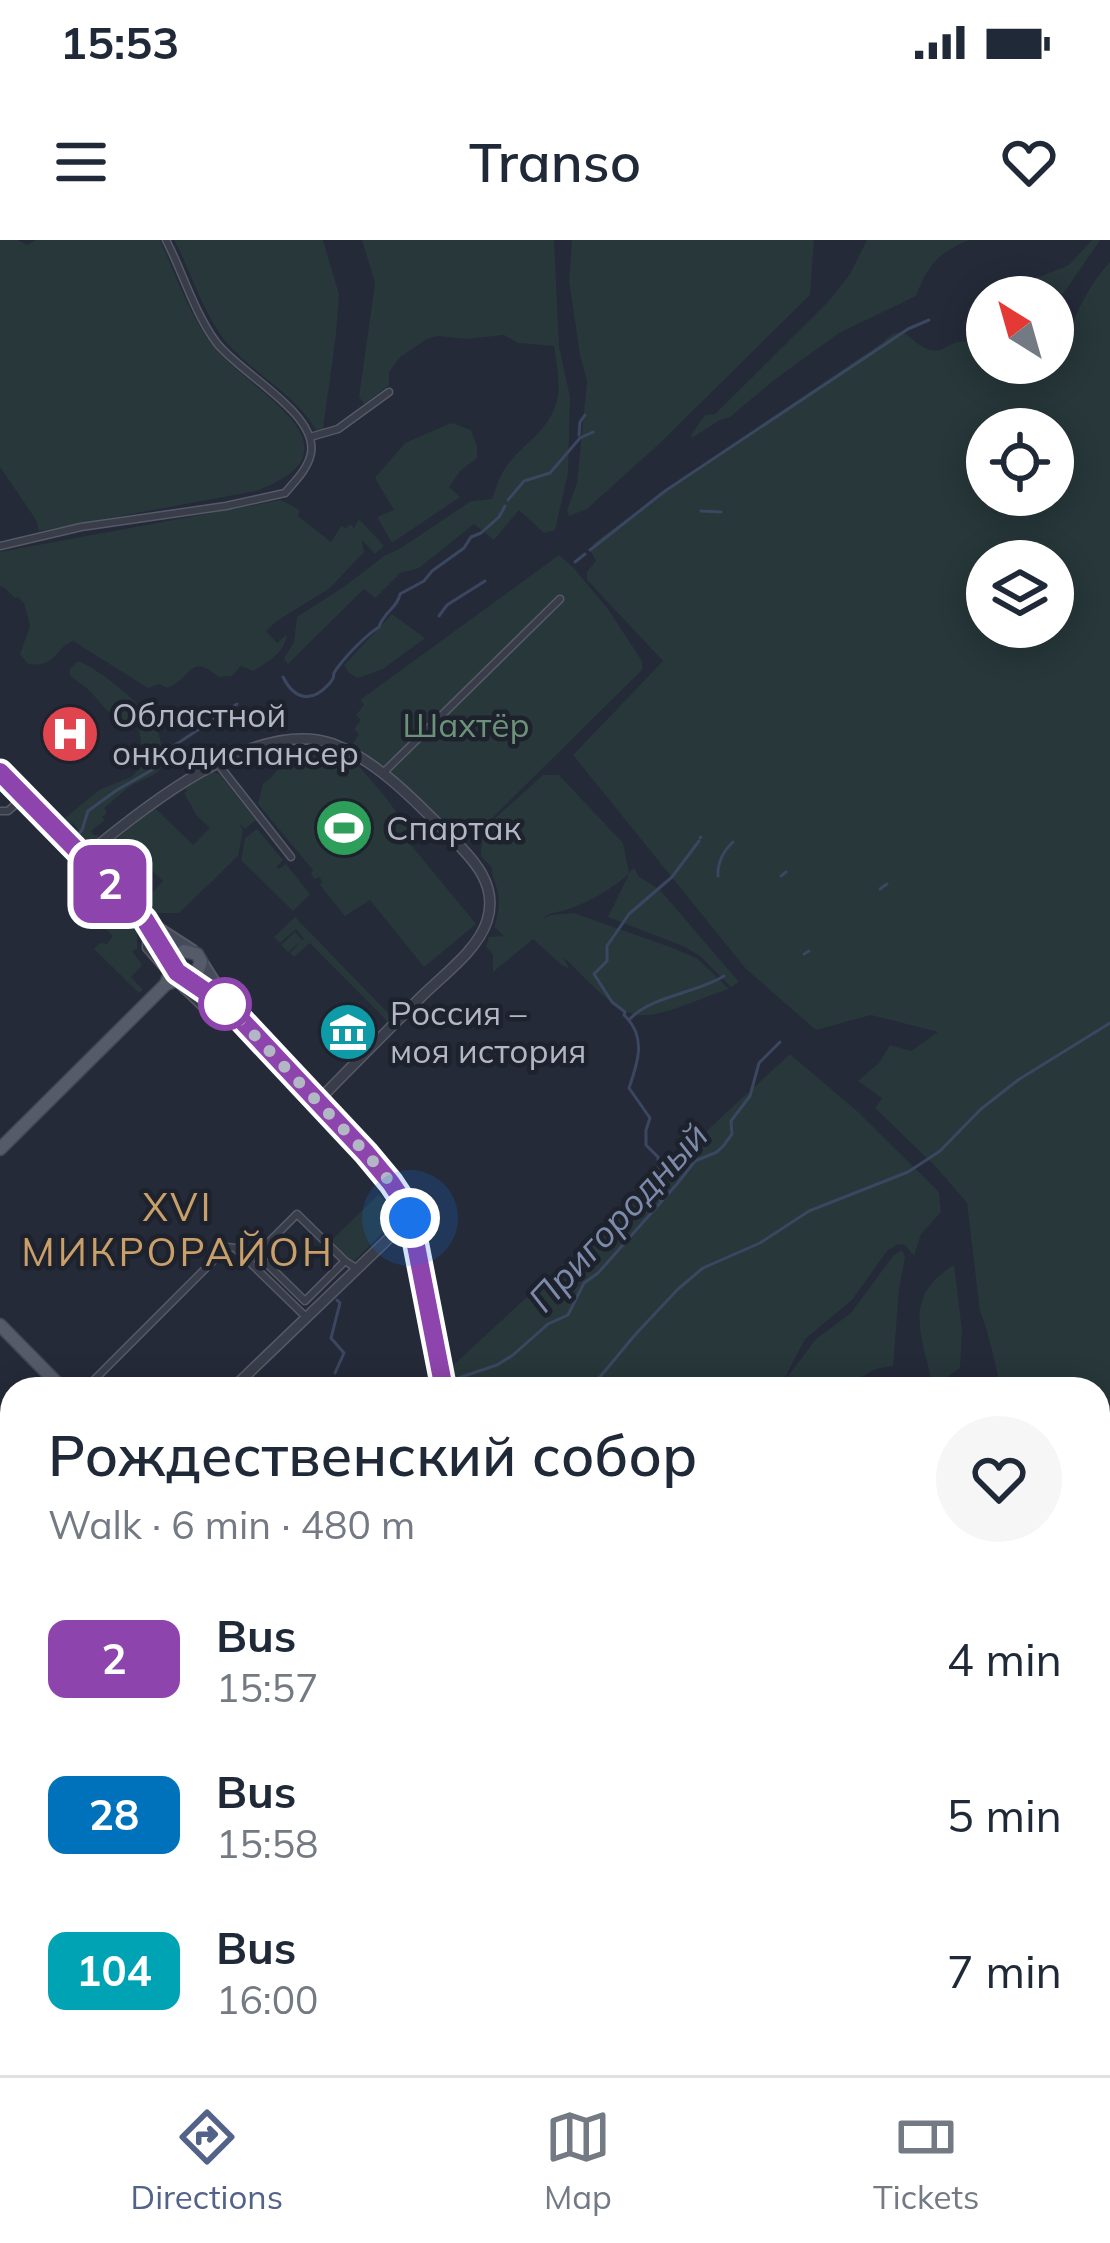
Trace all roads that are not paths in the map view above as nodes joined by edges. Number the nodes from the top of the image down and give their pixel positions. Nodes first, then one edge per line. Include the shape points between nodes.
1 (166, 240) edge
2 (388, 392) dead end
3 (310, 437) junction
4 (0, 545) edge
5 (560, 599) dead end
6 (218, 764) junction
7 (0, 772) edge
8 (382, 774) junction
9 (24, 796) junction
10 (0, 811) edge
11 (84, 857) junction
12 (291, 857) dead end
13 (146, 921) junction
14 (197, 956) junction
15 (171, 972) junction
16 (227, 1006) junction
17 (317, 1101) junction
18 (0, 1149) edge
19 (408, 1215) junction
20 (390, 1236) junction
21 (416, 1241) junction
22 (257, 1254) junction
23 (345, 1261) junction
24 (249, 1262) junction
25 (356, 1268) junction
26 (304, 1301) junction
27 (301, 1313) junction
28 (0, 1325) edge
29 (51, 1377) edge
30 (97, 1377) edge
31 (243, 1377) edge
32 (442, 1377) edge

1 - 3 street via 215,341 298,416
2 - 3 street via 338,430
3 - 4 street via 308,463 285,493
5 - 8 street
6 - 8 street via 270,742 303,739 329,742
6 - 11 street
6 - 12 street
7 - 9 main road
8 - 17 street via 466,851 489,892 488,915 455,963
9 - 10 street
9 - 11 main road
11 - 13 main road
13 - 14 main road
13 - 15 main road
14 - 15 main road via 180,953
14 - 15 main road via 197,973
14 - 16 main road
15 - 16 main road
15 - 18 main road
16 - 17 main road
17 - 19 main road via 391,1183
19 - 20 street
19 - 21 main road
20 - 21 street via 406,1232
20 - 25 street
21 - 32 main road
22 - 23 street via 297,1214
22 - 24 street
22 - 26 street
23 - 25 street
23 - 26 street
24 - 27 street
24 - 30 street via 230,1246
25 - 27 street
26 - 27 street
27 - 31 street
28 - 29 main road

